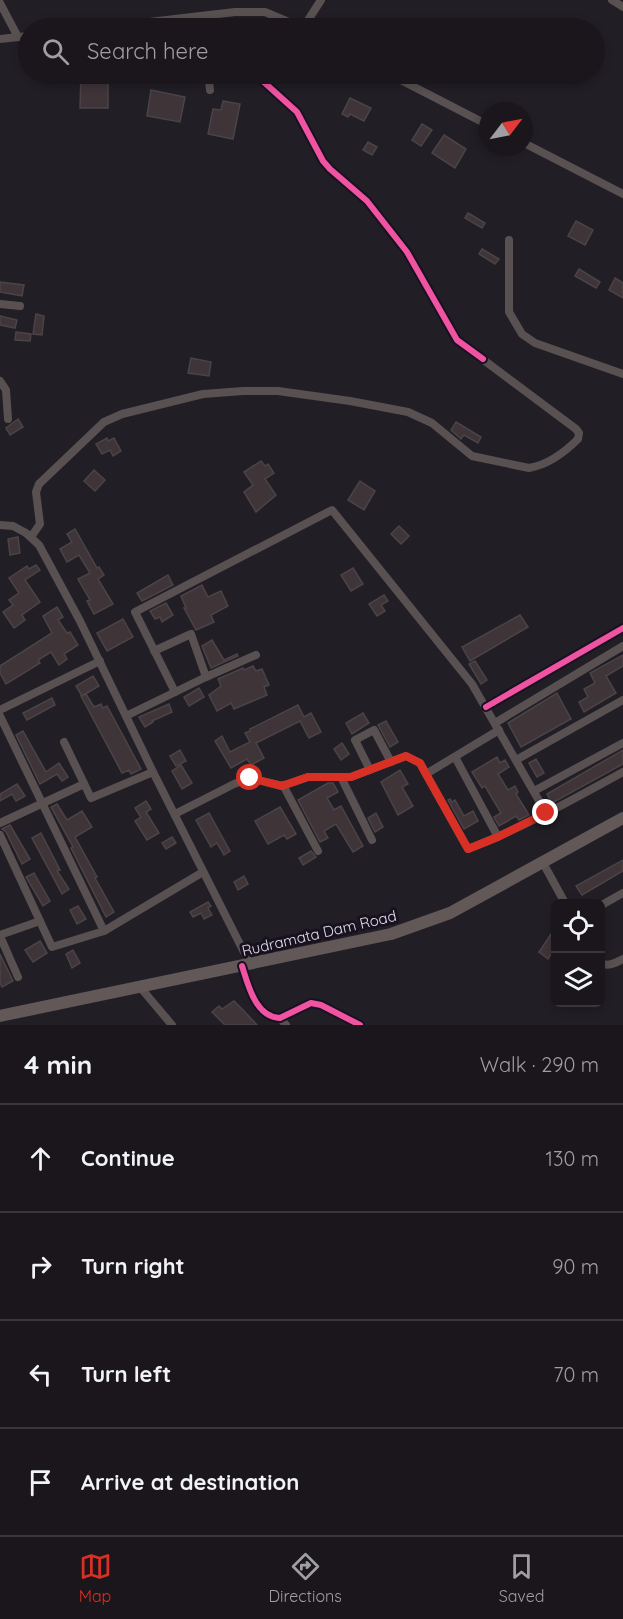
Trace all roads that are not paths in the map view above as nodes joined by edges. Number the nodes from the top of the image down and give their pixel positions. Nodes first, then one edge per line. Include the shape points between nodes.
1 (321, 0) edge
2 (612, 0) edge
3 (0, 3) edge
4 (623, 7) edge
5 (202, 17) joint
6 (193, 18) edge
7 (279, 18) edge
8 (309, 18) edge
9 (18, 37) joint
10 (0, 39) edge
11 (209, 84) edge
12 (266, 84) edge
13 (408, 84) edge
14 (210, 90) dead end
15 (479, 120) edge
16 (533, 148) edge
17 (623, 194) edge
18 (509, 240) dead end
19 (0, 304) edge
20 (20, 306) dead end
21 (623, 374) edge
22 (0, 381) edge
23 (8, 419) dead end
24 (0, 525) edge
25 (31, 537) junction
26 (623, 628) edge
27 (623, 646) edge
28 (154, 651) junction
29 (256, 655) dead end
30 (100, 661) junction
31 (206, 677) junction
32 (175, 692) junction
33 (623, 700) edge
34 (486, 707) junction
35 (0, 710) edge
36 (0, 716) edge
37 (126, 716) junction
38 (497, 726) junction
39 (64, 742) dead end
40 (623, 743) edge
41 (455, 757) junction
42 (516, 760) junction
43 (391, 762) junction
44 (370, 770) junction
45 (153, 772) junction
46 (623, 772) edge
47 (426, 774) junction
48 (341, 777) junction
49 (84, 784) junction
50 (283, 785) junction
51 (534, 791) junction
52 (42, 803) junction
53 (546, 813) junction
54 (175, 814) junction
55 (623, 818) edge
56 (0, 823) edge
57 (0, 835) edge
58 (498, 837) junction
59 (372, 840) dead end
60 (318, 851) dead end
61 (542, 861) junction
62 (203, 872) junction
63 (623, 893) edge
64 (563, 899) edge
65 (605, 903) edge
66 (40, 921) junction
67 (104, 931) junction
68 (0, 936) edge
69 (623, 959) edge
70 (246, 965) junction
71 (605, 965) edge
72 (18, 977) dead end
73 (140, 987) junction
74 (0, 1016) edge
75 (280, 1020) edge
76 (172, 1025) edge
77 (268, 1025) edge
78 (360, 1025) edge

1 - 8 street
2 - 4 street
3 - 9 street
5 - 6 street
5 - 7 street via 265,12
9 - 10 street
11 - 14 street
12 - 25 street via 297,112 323,161 366,201 407,252 457,340 576,429 578,439 552,459 528,468 472,456 432,423 408,412 278,391 203,394 104,422 39,484 36,492 40,524
13 - 15 street
16 - 17 street
18 - 21 street via 509,312 522,334 535,343
19 - 20 street
22 - 23 street via 6,390
24 - 25 street via 13,526
25 - 30 street via 39,545
26 - 34 street
27 - 38 street
28 - 31 street via 191,634
28 - 32 street
28 - 34 street via 135,612 332,510 472,684
29 - 31 street
30 - 35 street
30 - 37 street
31 - 32 street
32 - 37 street
33 - 42 street
34 - 38 street
36 - 52 street
37 - 45 street
38 - 41 street
38 - 42 street
39 - 49 street
40 - 51 street
41 - 47 street
41 - 58 street
42 - 51 street
43 - 44 street
43 - 44 street via 374,730 355,740
43 - 47 street via 406,756 420,763
44 - 48 street
45 - 49 street via 91,798
45 - 54 street
46 - 53 street
47 - 58 street via 468,849
48 - 50 street via 308,777
48 - 59 street
49 - 52 street
50 - 54 street via 250,778
50 - 60 street
51 - 53 street
52 - 56 street
52 - 67 street
53 - 58 street
54 - 62 street
55 - 61 highway, Rudramata Dam Road
57 - 66 street
61 - 64 street
61 - 70 highway, Rudramata Dam Road via 450,913 401,931
62 - 67 street
62 - 70 street
63 - 65 street
66 - 67 street via 52,947
66 - 68 street
68 - 72 street
69 - 71 street
70 - 73 highway, Rudramata Dam Road
70 - 75 street via 252,995 268,1014
73 - 74 highway, Rudramata Dam Road
73 - 76 street
75 - 77 street
75 - 78 street via 311,1003

